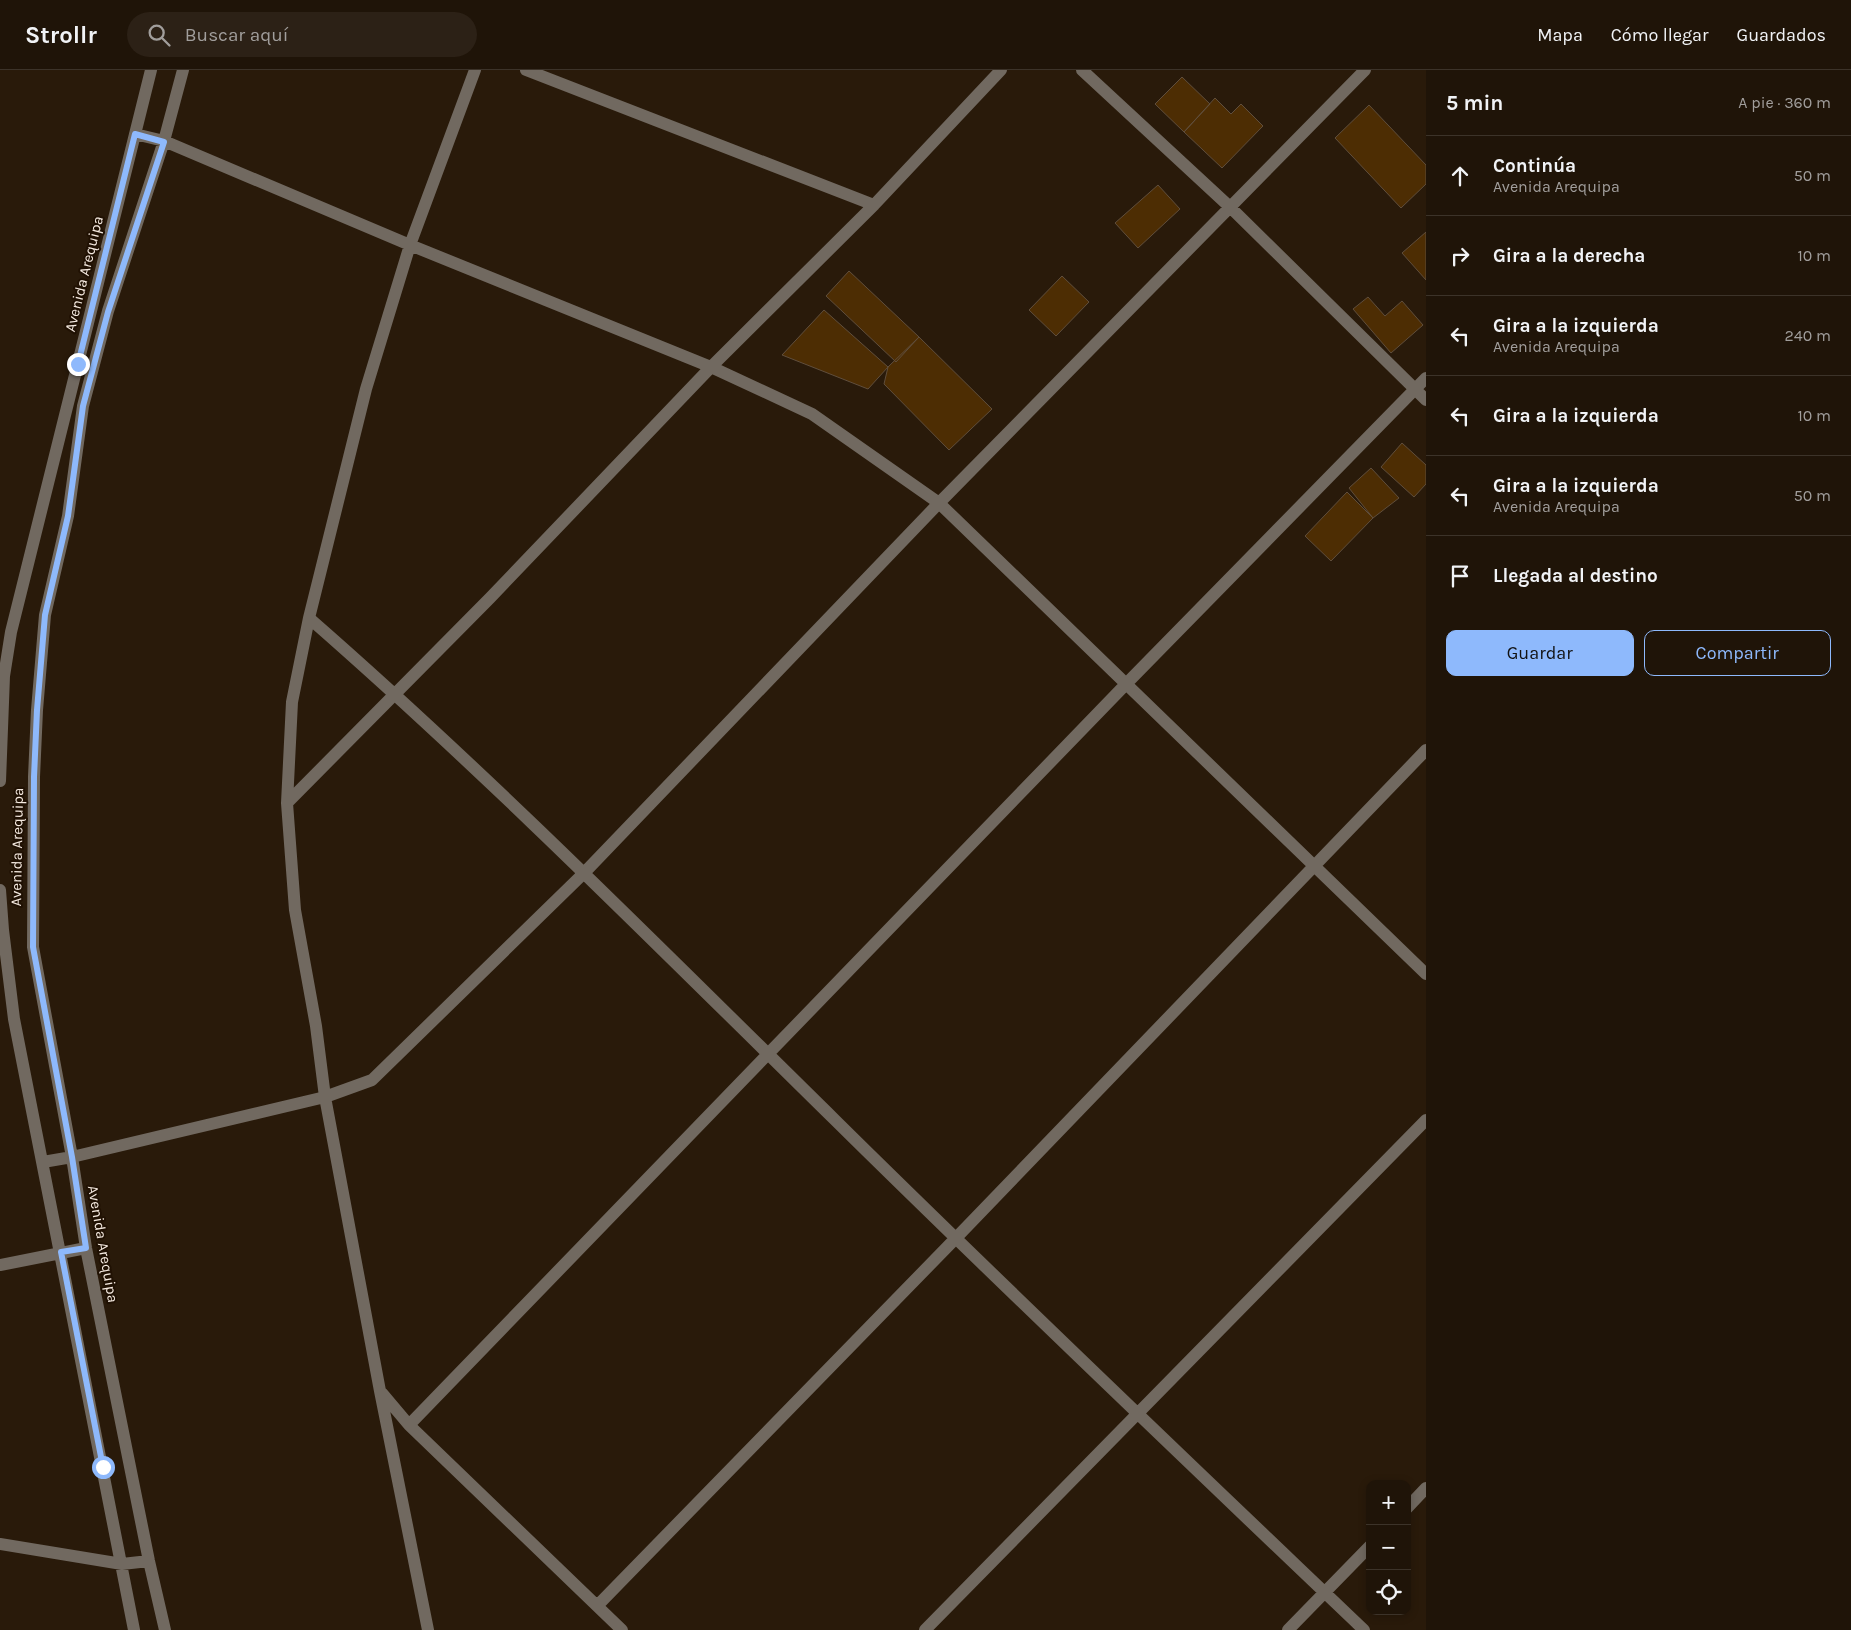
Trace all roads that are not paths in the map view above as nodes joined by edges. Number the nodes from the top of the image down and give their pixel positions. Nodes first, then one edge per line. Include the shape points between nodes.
1 (151, 70) edge
2 (183, 70) edge
3 (475, 70) edge
4 (526, 70) edge
5 (1001, 70) edge
6 (1082, 70) edge
7 (1365, 70) edge
8 (135, 134) junction
9 (164, 142) junction
10 (874, 205) junction
11 (1231, 208) junction
12 (410, 245) junction
13 (712, 367) junction
14 (1426, 378) edge
15 (1415, 389) junction
16 (1426, 400) edge
17 (939, 503) junction
18 (309, 618) junction
19 (1127, 683) junction
20 (396, 694) junction
21 (1426, 750) edge
22 (0, 781) edge
23 (287, 803) junction
24 (1314, 866) junction
25 (584, 873) junction
26 (0, 890) edge
27 (1426, 974) edge
28 (768, 1054) junction
29 (325, 1097) junction
30 (1426, 1120) edge
31 (72, 1157) junction
32 (43, 1162) junction
33 (955, 1239) junction
34 (86, 1248) junction
35 (61, 1252) junction
36 (0, 1265) edge
37 (380, 1391) junction
38 (1137, 1413) junction
39 (409, 1425) junction
40 (1426, 1488) edge
41 (1411, 1504) edge
42 (0, 1544) edge
43 (1366, 1550) edge
44 (149, 1561) junction
45 (122, 1564) junction
46 (1325, 1593) junction
47 (597, 1606) junction
48 (134, 1630) edge
49 (165, 1630) edge
50 (428, 1630) edge
51 (622, 1630) edge
52 (925, 1630) edge
53 (1288, 1630) edge
54 (1364, 1630) edge

1 - 8 street, Avenida Arequipa
2 - 9 street, Avenida Arequipa
3 - 12 street
4 - 10 street
5 - 10 street
6 - 11 street
7 - 11 street
8 - 9 street
8 - 22 street, Avenida Arequipa via 11,632 4,676
9 - 12 street
9 - 31 street, Avenida Arequipa via 108,312 83,406 68,516 44,624 34,777 33,947
10 - 13 street
11 - 15 street
11 - 17 street
12 - 13 street
12 - 18 street via 366,389
13 - 17 street via 812,414
13 - 20 street
14 - 15 street
15 - 16 street
15 - 19 street
17 - 19 street
17 - 25 street
18 - 20 street
18 - 23 street via 292,702
19 - 24 street
19 - 28 street
20 - 23 street
20 - 25 street
21 - 24 street
23 - 29 street via 295,910
24 - 27 street
24 - 33 street
25 - 28 street
25 - 29 street via 372,1080
26 - 32 street, Avenida Arequipa via 14,1019
28 - 33 street
28 - 39 street
29 - 31 street
29 - 37 street
30 - 38 street
31 - 32 street
31 - 34 street, Avenida Arequipa
32 - 35 street, Avenida Arequipa
33 - 38 street
33 - 47 street
34 - 35 street
34 - 44 street, Avenida Arequipa
35 - 36 street
35 - 45 street, Avenida Arequipa
37 - 39 street
37 - 50 street
38 - 46 street
38 - 52 street
39 - 47 street
40 - 41 street
42 - 45 street
43 - 46 street
44 - 45 street
44 - 49 street, Avenida Arequipa
45 - 48 street, Avenida Arequipa
46 - 53 street
46 - 54 street
47 - 51 street

